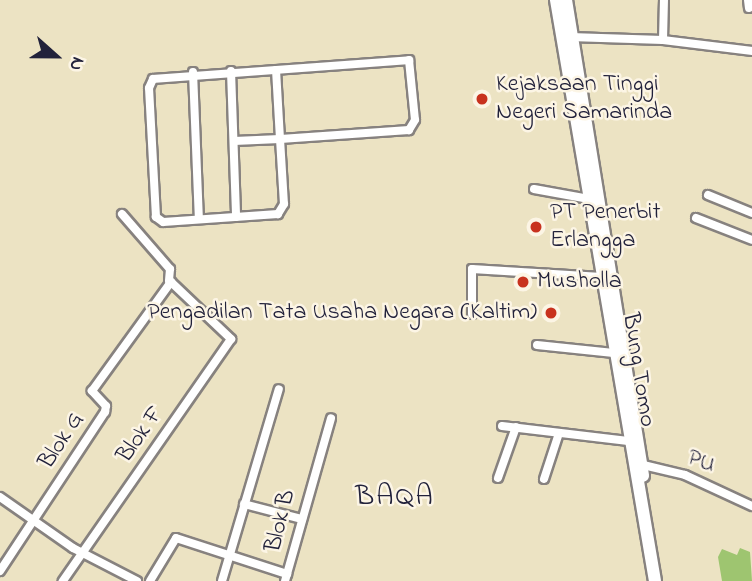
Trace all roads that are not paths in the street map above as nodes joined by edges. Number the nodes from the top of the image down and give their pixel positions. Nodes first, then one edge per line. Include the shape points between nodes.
1 (556, 0) edge
2 (566, 0) edge
3 (664, 0) edge
4 (565, 36) junction
5 (663, 40) junction
6 (752, 51) edge
7 (276, 70) junction
8 (231, 71) junction
9 (193, 72) junction
10 (280, 139) junction
11 (234, 141) junction
12 (534, 189) dead end
13 (708, 195) dead end
14 (589, 199) junction
15 (752, 213) edge
16 (122, 214) dead end
17 (236, 217) junction
18 (696, 218) dead end
19 (199, 219) junction
20 (752, 240) edge
21 (602, 243) junction
22 (602, 277) junction
23 (168, 281) junction
24 (472, 314) dead end
25 (537, 345) dead end
26 (614, 352) junction
27 (279, 389) dead end
28 (331, 418) dead end
29 (502, 426) dead end
30 (516, 427) junction
31 (559, 433) junction
32 (628, 441) junction
33 (637, 464) junction
34 (498, 478) dead end
35 (544, 479) dead end
36 (0, 497) edge
37 (244, 504) junction
38 (752, 506) edge
39 (302, 519) junction
40 (34, 521) junction
41 (82, 552) junction
42 (229, 558) junction
43 (0, 571) edge
44 (123, 578) edge
45 (286, 578) edge
46 (63, 581) edge
47 (137, 581) edge
48 (150, 581) edge
49 (222, 581) edge
50 (658, 581) edge

1 - 4 main road, Bung Tomo
2 - 4 main road, Bung Tomo
3 - 5 street
4 - 5 street
4 - 14 main road, Bung Tomo
4 - 21 main road, Bung Tomo
5 - 6 street
7 - 8 street
7 - 10 street
7 - 10 street via 409,60 415,120 405,131
8 - 9 street
8 - 11 street
9 - 19 street
9 - 19 street via 150,83 154,212 163,222
10 - 11 street
10 - 17 street via 281,211
11 - 17 street
12 - 14 street
13 - 15 street
14 - 21 main road, Bung Tomo
16 - 23 street via 170,269
17 - 19 street
18 - 20 street
21 - 22 main road, Bung Tomo
21 - 33 main road, Bung Tomo
22 - 24 street via 472,269
22 - 26 main road, Bung Tomo
23 - 40 street, Blok G via 92,391 106,410
23 - 41 street, Blok F via 231,338
25 - 26 street
26 - 32 main road, Bung Tomo
27 - 37 street
28 - 39 street, Blok B
29 - 30 street
30 - 31 street
30 - 34 street
31 - 32 street
31 - 35 street
32 - 33 main road, Bung Tomo
33 - 38 street, PU via 685,475
33 - 50 main road, Bung Tomo
36 - 40 street
37 - 39 street
37 - 42 street
39 - 45 street, Blok B
40 - 41 street
40 - 43 street
41 - 44 street
41 - 46 street, Blok F
42 - 45 street
42 - 48 street via 176,538
42 - 49 street
44 - 47 street

